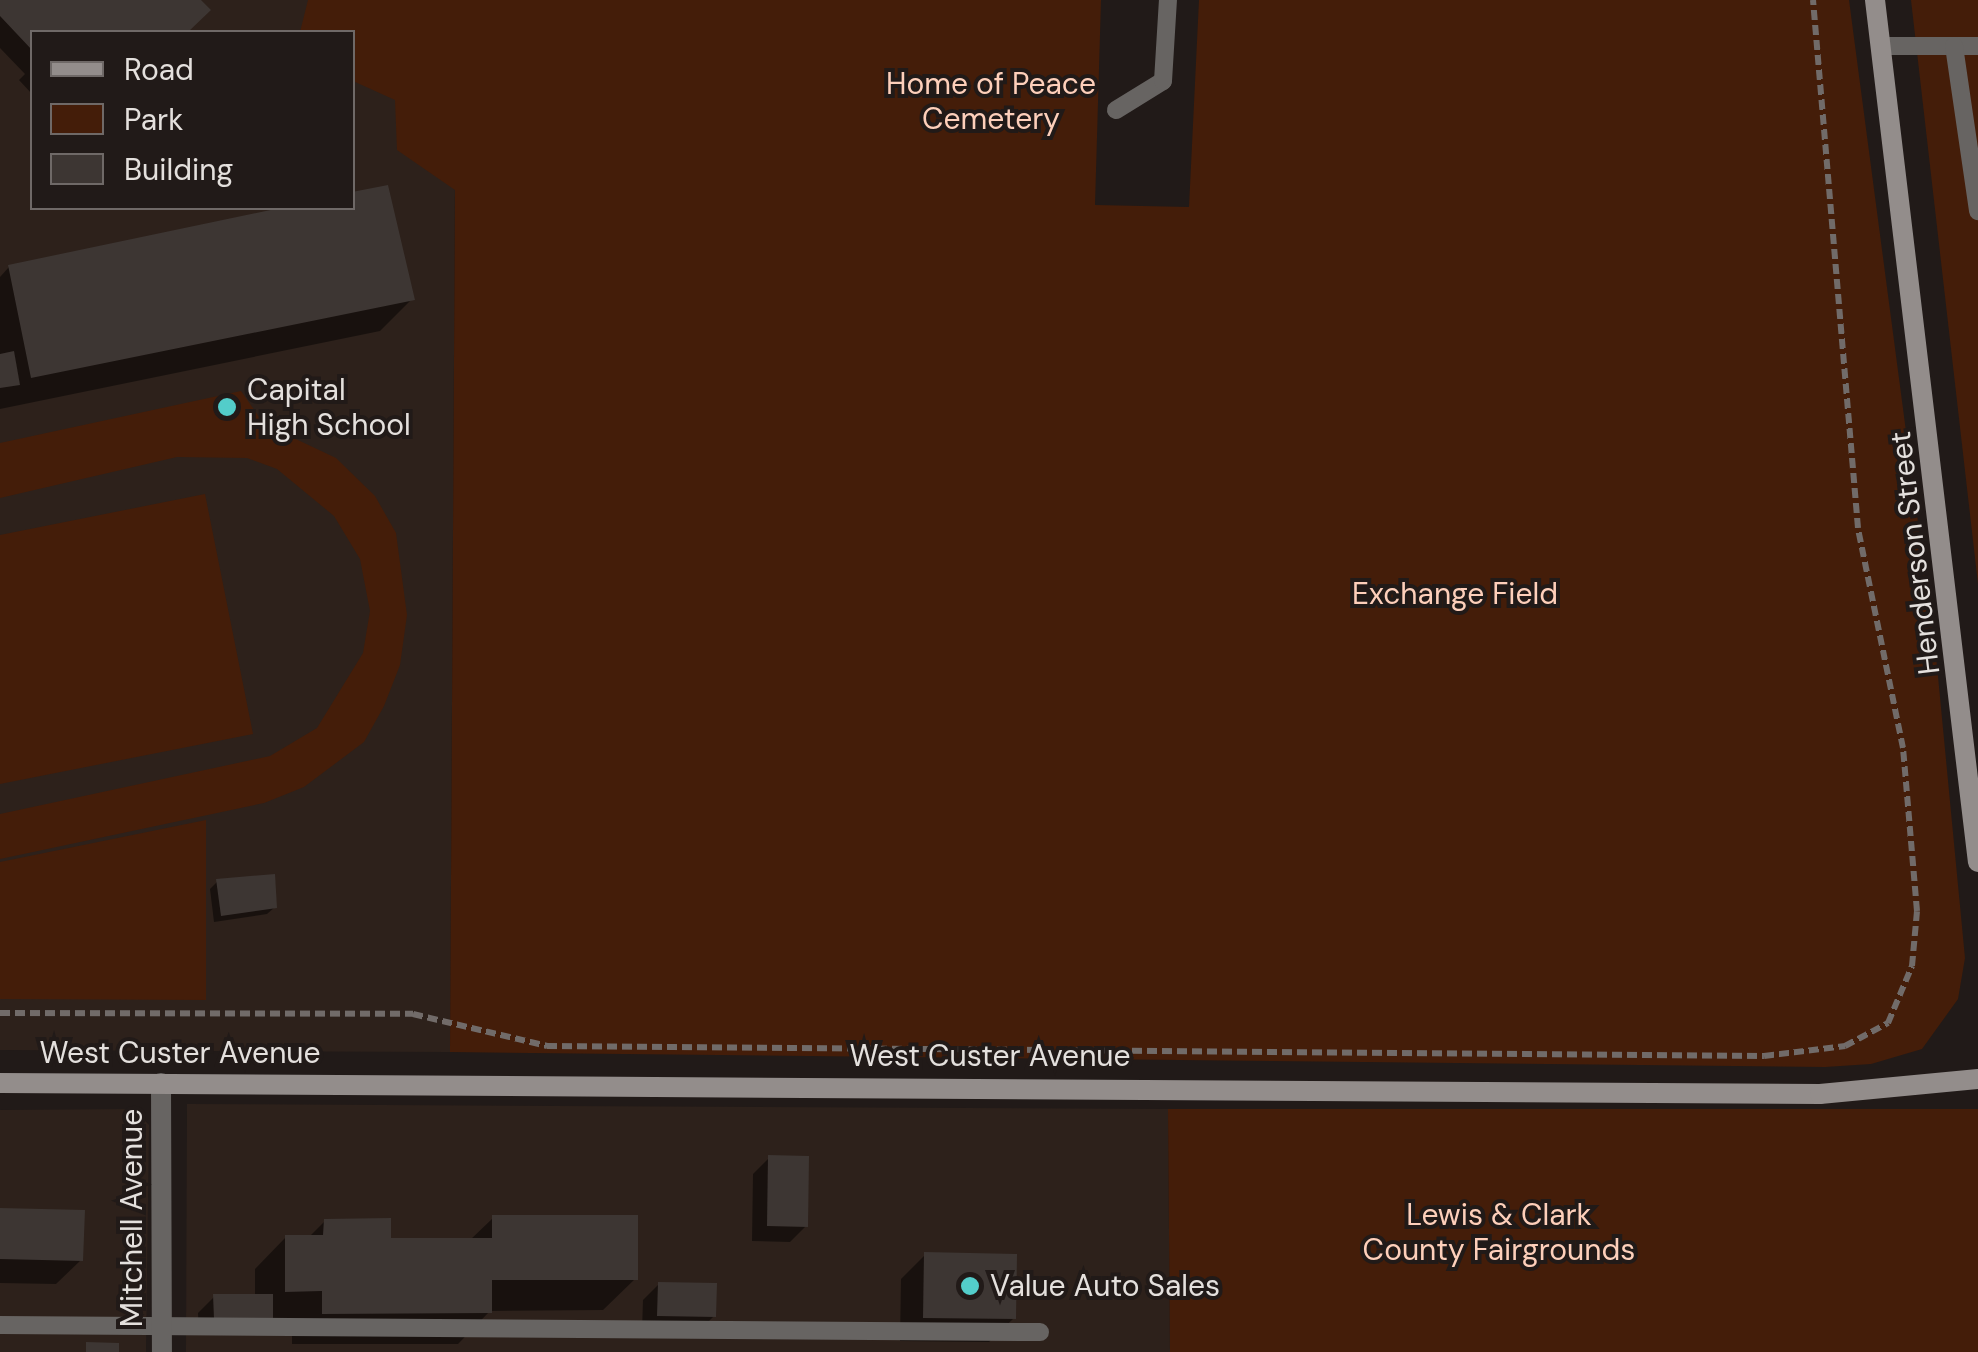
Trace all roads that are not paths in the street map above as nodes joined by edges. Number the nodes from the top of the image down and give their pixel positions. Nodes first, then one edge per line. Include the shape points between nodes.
1 (1168, 0) edge
2 (1876, 0) edge
3 (1881, 46) junction
4 (1954, 46) junction
5 (1978, 46) edge
6 (1116, 110) dead end
7 (1978, 211) edge
8 (1978, 862) edge
9 (1978, 1079) edge
10 (0, 1083) edge
11 (162, 1083) junction
12 (0, 1324) edge
13 (162, 1325) junction
14 (1040, 1332) dead end
15 (162, 1352) edge

1 - 6 lane via 1163,81
2 - 3 main road, Henderson Street
3 - 4 lane
3 - 8 main road, Henderson Street
4 - 5 lane
4 - 7 lane
9 - 11 main road, West Custer Avenue via 1820,1094
10 - 11 main road, West Custer Avenue
11 - 13 street, Mitchell Avenue
12 - 13 lane
13 - 14 lane
13 - 15 street, Mitchell Avenue

